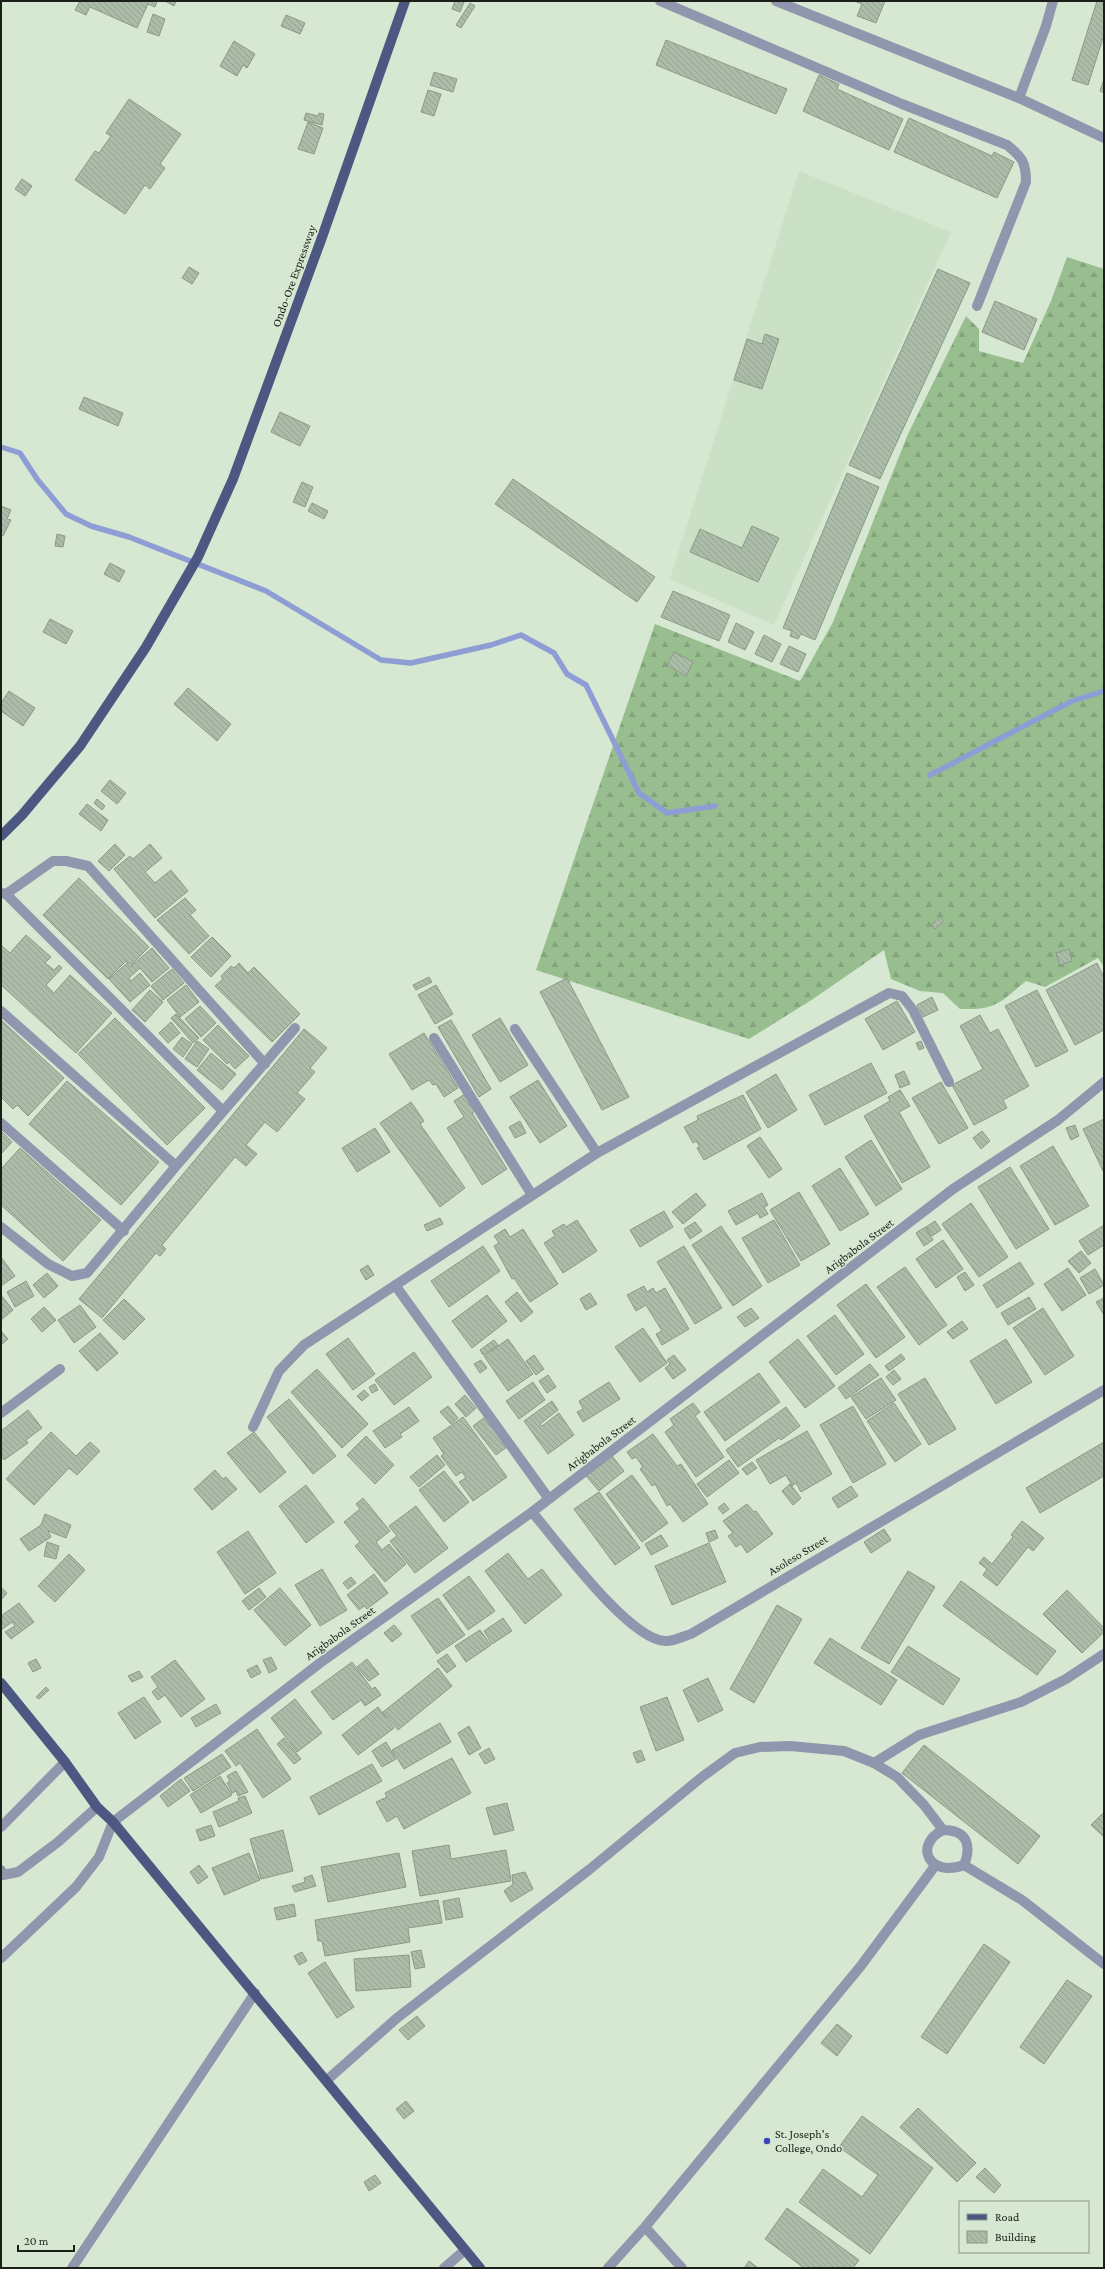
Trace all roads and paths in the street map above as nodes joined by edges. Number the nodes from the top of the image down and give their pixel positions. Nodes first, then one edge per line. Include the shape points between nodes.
1 (405, 1) edge
2 (660, 1) edge
3 (776, 1) edge
4 (1053, 1) edge
5 (1020, 98) junction
6 (1104, 138) edge
7 (977, 306) dead end
8 (1, 836) edge
9 (3, 893) edge
10 (1, 1011) edge
11 (295, 1028) dead end
12 (515, 1029) dead end
13 (434, 1038) dead end
14 (265, 1064) junction
15 (949, 1082) dead end
16 (1104, 1082) edge
17 (223, 1111) junction
18 (1, 1123) edge
19 (596, 1153) junction
20 (176, 1166) junction
21 (532, 1195) junction
22 (1, 1227) edge
23 (124, 1231) junction
24 (395, 1285) junction
25 (60, 1369) dead end
26 (1104, 1390) edge
27 (1, 1413) edge
28 (253, 1427) dead end
29 (549, 1499) junction
30 (532, 1512) junction
31 (1104, 1654) edge
32 (1, 1683) edge
33 (65, 1762) junction
34 (874, 1763) junction
35 (97, 1807) junction
36 (113, 1822) junction
37 (1, 1827) edge
38 (943, 1830) junction
39 (964, 1865) junction
40 (935, 1866) junction
41 (1, 1870) edge
42 (1, 1958) edge
43 (1104, 1964) edge
44 (255, 1993) junction
45 (326, 2080) junction
46 (645, 2227) junction
47 (464, 2250) junction
48 (72, 2268) edge
49 (444, 2268) edge
50 (480, 2268) edge
51 (608, 2268) edge
52 (682, 2268) edge

1 - 8 main road, Ondo-Ore Expressway via 233,479 198,557 146,647 80,746
2 - 7 street via 895,101 1007,145 1021,156 1026,170 1026,182
3 - 5 street
4 - 5 street
5 - 6 street
9 - 14 street via 53,861 88,866
9 - 17 street
10 - 20 street
11 - 14 street
12 - 19 street
13 - 21 street
14 - 17 street
15 - 19 street via 914,1010 902,996 889,993
16 - 29 street, Arigbabola Street via 1058,1120 953,1189
17 - 20 street
18 - 23 street
19 - 21 street
20 - 23 street
21 - 24 street
22 - 23 street via 48,1264 72,1276 87,1273
24 - 28 street via 304,1345 279,1371
24 - 29 street
25 - 27 street
26 - 30 street, Asoleso Street via 691,1634 665,1641 643,1633 612,1607
29 - 30 street, Arigbabola Street
30 - 36 street, Arigbabola Street via 320,1663
31 - 34 street via 1066,1679 1021,1702 919,1735
32 - 33 main road
33 - 35 main road
33 - 37 street
34 - 38 street via 897,1777 924,1805
34 - 45 street via 844,1751 790,1746 760,1747 736,1753 702,1777 590,1869 397,2018
35 - 36 main road
35 - 41 street via 58,1842 18,1872 3,1875
36 - 42 street via 100,1857 76,1888
36 - 44 main road
38 - 39 street via 960,1833 966,1840 968,1849
38 - 40 street via 929,1841 930,1859
39 - 40 street via 953,1869
39 - 43 street via 1022,1900
40 - 46 street via 860,1967
44 - 45 main road
44 - 48 street
45 - 47 main road
46 - 51 street
46 - 52 street
47 - 49 street
47 - 50 main road

